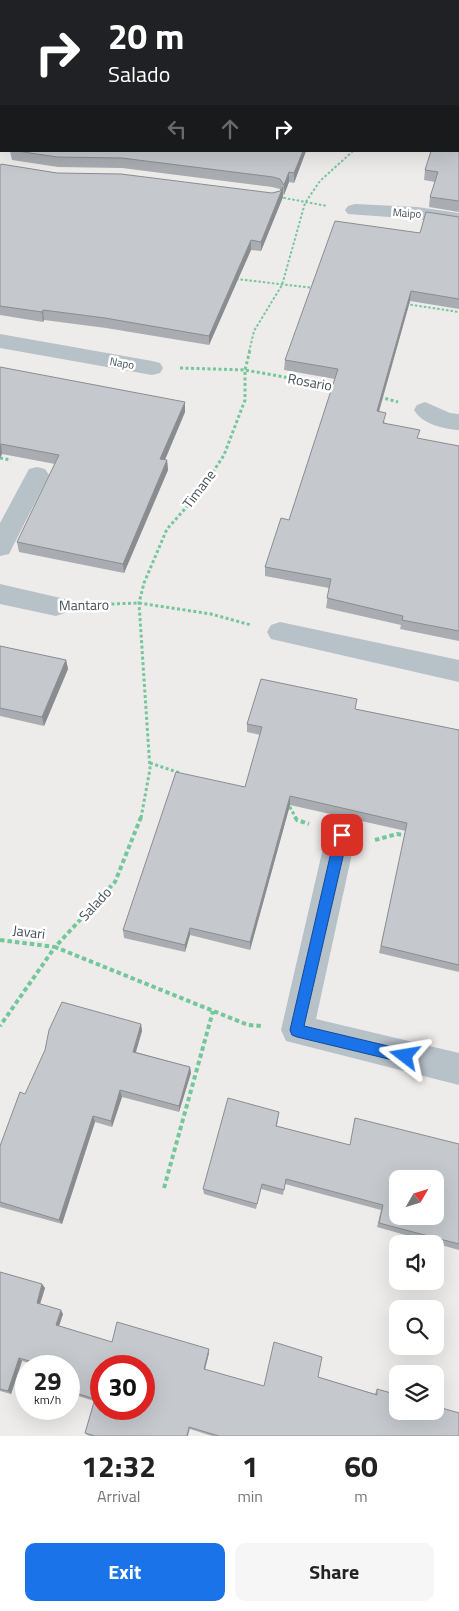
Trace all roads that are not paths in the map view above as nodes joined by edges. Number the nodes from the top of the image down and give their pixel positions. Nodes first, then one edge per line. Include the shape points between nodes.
1 (355, 210) road end
2 (459, 219) edge
3 (0, 341) edge
4 (152, 368) road end
5 (425, 410) road end
6 (459, 422) edge
7 (37, 475) dead end
8 (0, 547) edge
9 (0, 594) edge
10 (56, 606) road end
11 (280, 632) road end
12 (459, 671) edge
13 (342, 835) road end
14 (459, 1069) edge

1 - 2 street, Maipo
3 - 4 street, Napo
5 - 6 street via 446,421
7 - 8 street
9 - 10 street, Mantaro
11 - 12 street
13 - 14 street via 297,1030

